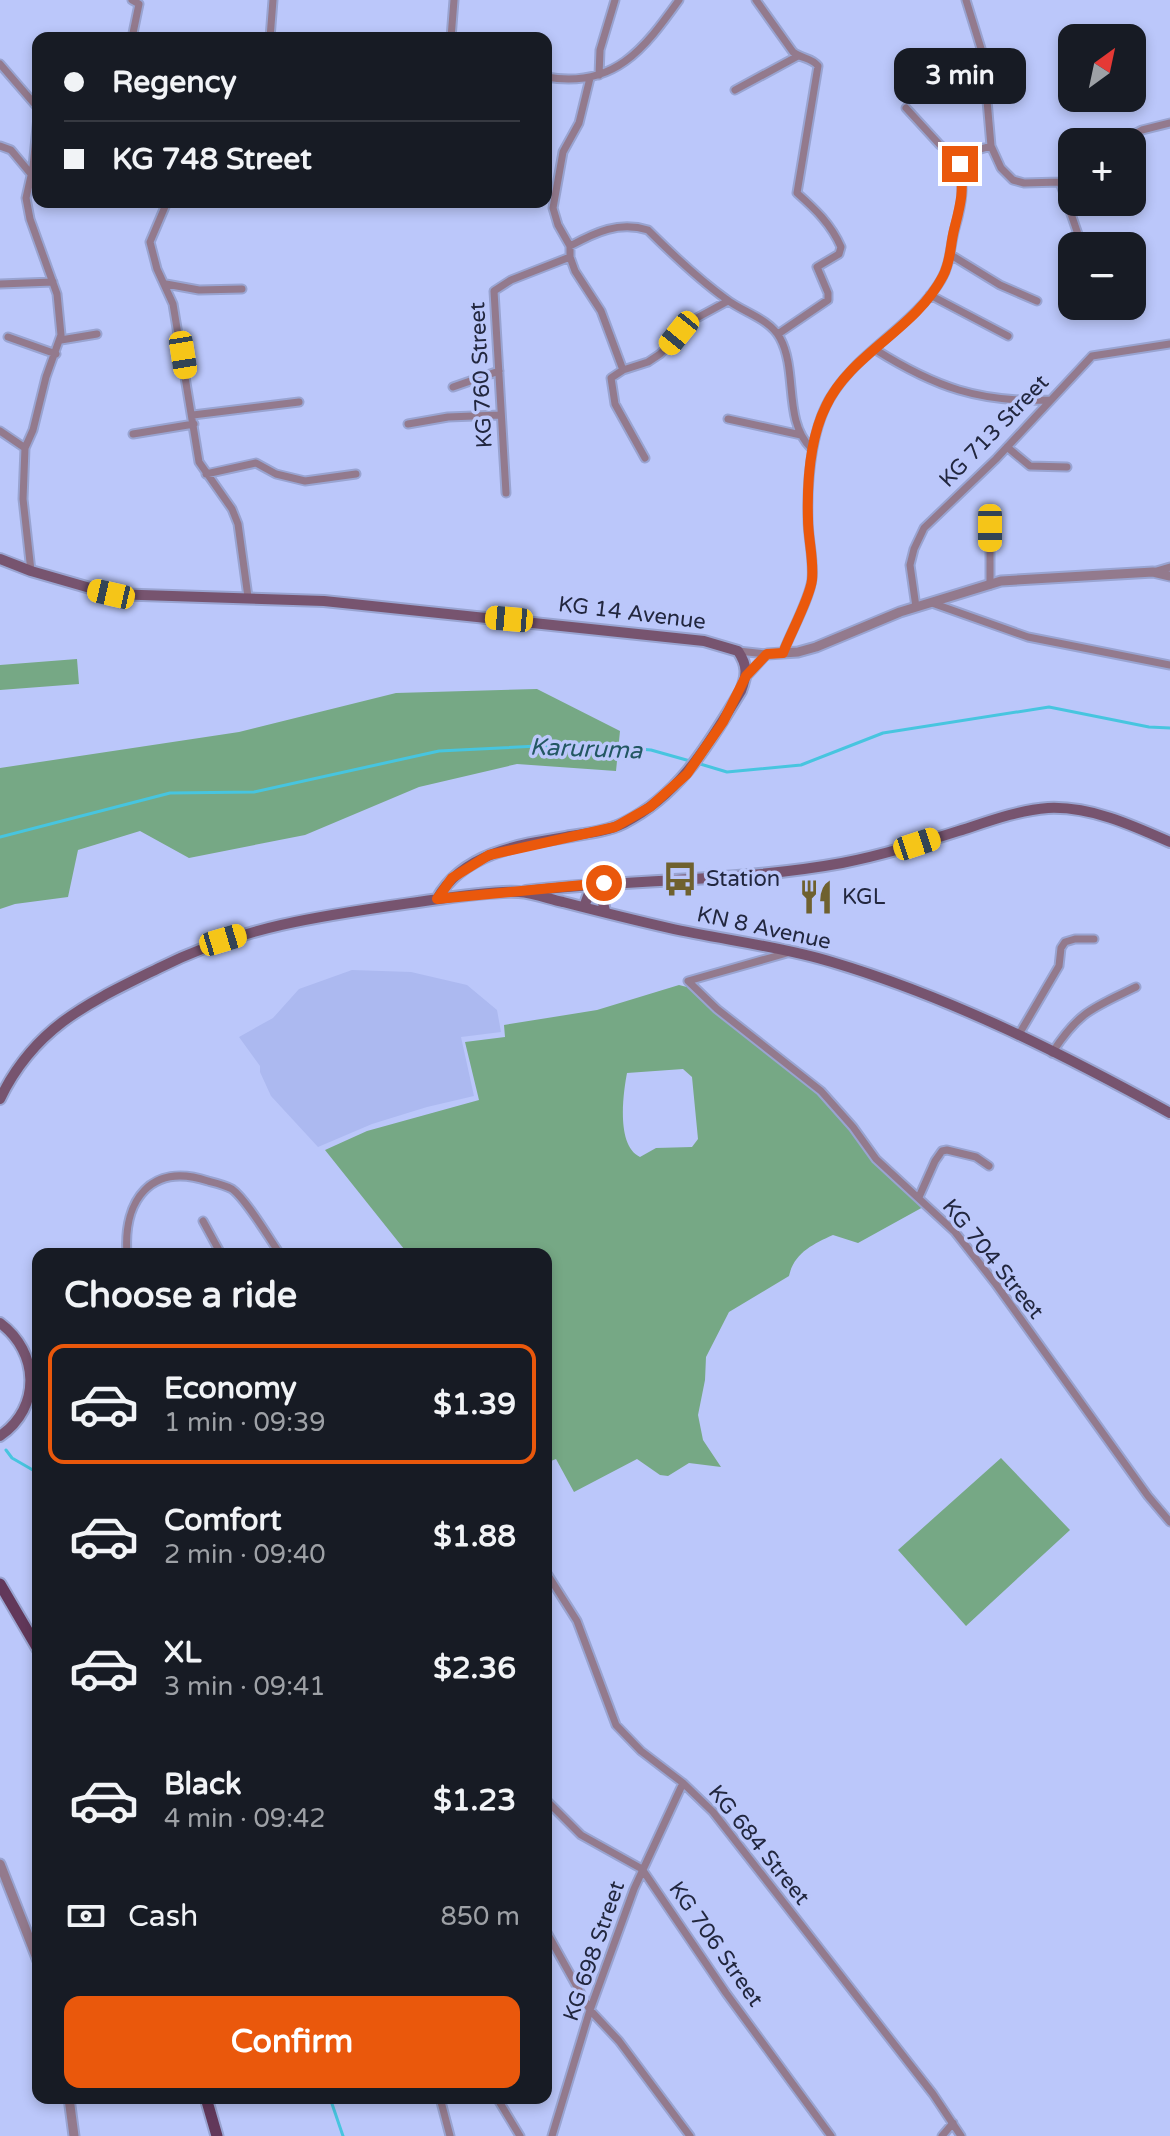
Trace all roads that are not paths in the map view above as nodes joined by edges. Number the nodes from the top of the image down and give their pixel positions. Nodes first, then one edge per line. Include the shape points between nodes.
1 (273, 0) edge
2 (454, 0) edge
3 (615, 0) edge
4 (679, 0) edge
5 (756, 0) edge
6 (966, 0) edge
7 (136, 1) edge
8 (133, 32) edge
9 (270, 32) edge
10 (451, 32) edge
11 (798, 56) junction
12 (0, 64) edge
13 (594, 76) junction
14 (552, 78) edge
15 (735, 90) dead end
16 (32, 101) edge
17 (906, 108) dead end
18 (1170, 123) edge
19 (1146, 129) edge
20 (0, 146) edge
21 (991, 146) junction
22 (957, 156) junction
23 (32, 166) edge
24 (31, 174) junction
25 (1058, 182) edge
26 (164, 208) edge
27 (570, 246) junction
28 (951, 255) junction
29 (570, 257) junction
30 (53, 282) junction
31 (0, 284) edge
32 (166, 284) junction
33 (242, 289) dead end
34 (930, 295) junction
35 (728, 301) junction
36 (1037, 301) dead end
37 (97, 334) dead end
38 (778, 334) junction
39 (1008, 336) dead end
40 (8, 337) dead end
41 (61, 340) junction
42 (1170, 344) edge
43 (876, 350) junction
44 (56, 354) junction
45 (623, 370) junction
46 (499, 371) junction
47 (453, 387) dead end
48 (1050, 400) junction
49 (299, 402) dead end
50 (500, 415) junction
51 (728, 419) dead end
52 (193, 420) junction
53 (408, 424) dead end
54 (0, 431) edge
55 (133, 434) dead end
56 (801, 435) junction
57 (1007, 447) junction
58 (25, 448) junction
59 (811, 448) junction
60 (645, 458) dead end
61 (1067, 467) dead end
62 (206, 474) junction
63 (356, 474) dead end
64 (506, 493) dead end
65 (990, 528) dead end
66 (0, 559) edge
67 (1170, 567) edge
68 (31, 571) junction
69 (1153, 572) junction
70 (1170, 576) edge
71 (990, 585) junction
72 (248, 597) junction
73 (932, 603) junction
74 (916, 607) junction
75 (738, 651) junction
76 (783, 653) junction
77 (767, 654) junction
78 (1170, 665) edge
79 (746, 676) junction
80 (1170, 843) edge
81 (602, 884) junction
82 (580, 885) junction
83 (519, 892) junction
84 (437, 899) junction
85 (567, 903) junction
86 (584, 907) junction
87 (605, 911) junction
88 (1094, 939) dead end
89 (787, 953) junction
90 (1136, 987) dead end
91 (1018, 1036) junction
92 (1052, 1053) junction
93 (0, 1099) edge
94 (1170, 1113) edge
95 (989, 1166) dead end
96 (919, 1197) junction
97 (203, 1221) dead end
98 (127, 1248) edge
99 (218, 1248) edge
100 (276, 1248) edge
101 (0, 1323) edge
102 (32, 1383) edge
103 (32, 1403) edge
104 (0, 1436) edge
105 (1170, 1522) edge
106 (552, 1581) edge
107 (0, 1584) edge
108 (32, 1639) edge
109 (683, 1783) junction
110 (552, 1806) edge
111 (0, 1864) edge
112 (642, 1869) junction
113 (552, 1942) edge
114 (32, 1946) edge
115 (590, 2010) junction
116 (70, 2104) edge
117 (208, 2104) edge
118 (442, 2104) edge
119 (501, 2104) edge
120 (953, 2123) junction
121 (74, 2136) edge
122 (217, 2136) edge
123 (450, 2136) edge
124 (520, 2136) edge
125 (552, 2136) edge
126 (690, 2136) edge
127 (831, 2136) edge
128 (942, 2136) edge
129 (961, 2136) edge

1 - 9 street
2 - 10 street
3 - 13 street
4 - 13 street via 631,59
5 - 11 street
6 - 21 street via 983,55
7 - 8 street
11 - 15 street
11 - 38 street via 818,66 797,193 835,232 841,250 817,267 828,300
12 - 16 street
13 - 14 street
13 - 27 street via 563,152 554,199 558,225
17 - 22 street
18 - 19 street
20 - 24 street via 11,150
21 - 22 street
21 - 25 street via 1013,180
22 - 28 street via 963,204
23 - 24 street
24 - 30 street via 25,193 30,219
26 - 32 street via 150,242
27 - 29 street
27 - 35 street via 614,227 648,230
28 - 34 street
28 - 36 street
29 - 45 street via 608,326
29 - 46 street, KG 760 Street via 495,289
30 - 31 street
30 - 41 street
32 - 33 street
32 - 52 street
34 - 39 street
34 - 43 street
35 - 38 street
35 - 45 street via 693,320 648,362
37 - 41 street
38 - 56 street
40 - 44 street
41 - 44 street
42 - 48 street, KG 713 Street via 1092,356
43 - 48 street via 974,396
43 - 59 street via 841,381
44 - 58 street
45 - 60 street via 611,378 612,393
46 - 47 street
46 - 50 street, KG 760 Street
48 - 57 street, KG 713 Street
49 - 52 street
50 - 53 street
50 - 64 street, KG 760 Street
51 - 56 street
52 - 55 street
52 - 62 street
54 - 58 street
56 - 59 street
57 - 61 street via 1030,466
57 - 74 street, KG 713 Street via 917,539 910,565
58 - 68 street via 23,499
59 - 76 street via 812,579
62 - 63 street via 256,463 305,481
62 - 72 street via 238,524
65 - 71 street
66 - 68 main road, KG 14 Avenue
67 - 69 street
68 - 72 main road, KG 14 Avenue via 111,594
69 - 70 street
69 - 71 street
71 - 73 street
72 - 75 main road, KG 14 Avenue via 570,625 704,641
73 - 74 street
73 - 78 street via 1028,637
74 - 76 street via 816,647
75 - 77 street
75 - 79 main road
76 - 77 street
77 - 79 street
79 - 84 main road via 723,722 687,774 650,807 615,827 489,855 452,878
80 - 81 main road via 1095,814 1048,808 842,863
81 - 82 main road
81 - 86 main road
81 - 87 main road
82 - 83 main road
82 - 85 main road
83 - 84 main road, KN 8 Avenue
83 - 85 main road, KN 8 Avenue
84 - 93 main road, KN 8 Avenue via 265,927 178,958 60,1022 19,1067
85 - 86 main road, KN 8 Avenue
86 - 87 main road, KN 8 Avenue
87 - 89 main road, KN 8 Avenue
88 - 91 street via 1065,942 1059,966
89 - 91 main road, KN 8 Avenue via 898,984
89 - 96 street, KG 704 Street via 688,981 821,1091 876,1159
90 - 92 street via 1079,1016
91 - 92 main road, KN 8 Avenue
92 - 94 main road, KN 8 Avenue
95 - 96 street via 976,1157 942,1151
96 - 105 street, KG 704 Street via 995,1283
97 - 99 street
98 - 100 street via 129,1221 142,1191 157,1180 182,1175 235,1192
101 - 102 main road via 20,1343
103 - 104 main road
106 - 109 street, KG 684 Street via 577,1621 616,1725
107 - 108 main road
109 - 112 street, KG 698 Street
109 - 120 street, KG 684 Street via 713,1812
110 - 112 street, KG 706 Street via 581,1835
111 - 114 street
112 - 115 street, KG 698 Street
112 - 127 street, KG 706 Street
113 - 115 street
115 - 125 street, KG 698 Street
115 - 126 street
116 - 121 street
117 - 122 main road
118 - 123 street
119 - 124 street
120 - 128 street
120 - 129 street, KG 684 Street

